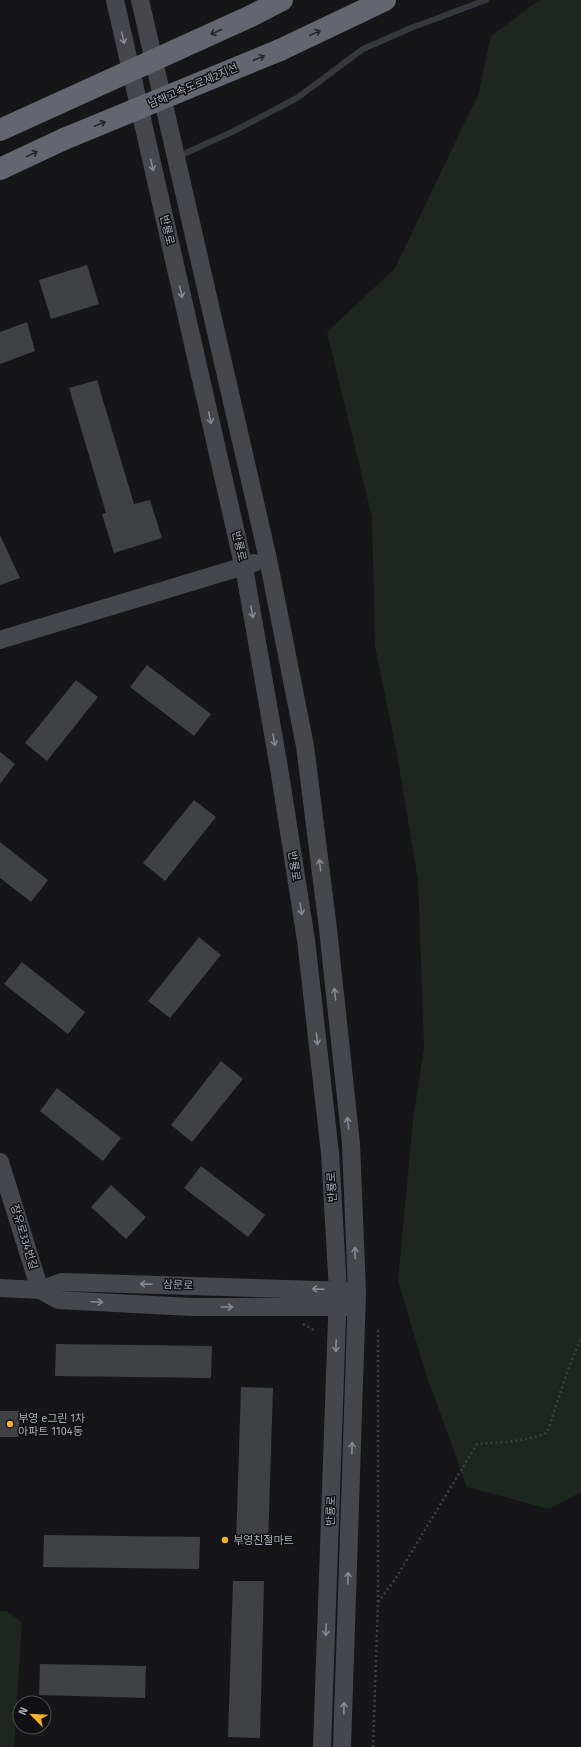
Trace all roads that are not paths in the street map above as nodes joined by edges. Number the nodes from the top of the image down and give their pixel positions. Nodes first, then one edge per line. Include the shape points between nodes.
1 (115, 0) edge
2 (140, 0) edge
3 (282, 0) edge
4 (385, 0) edge
5 (486, 0) edge
6 (0, 130) edge
7 (176, 158) junction
8 (0, 169) edge
9 (268, 559) junction
10 (244, 566) junction
11 (0, 640) edge
12 (0, 1162) edge
13 (0, 1288) edge
14 (40, 1290) junction
15 (338, 1290) junction
16 (357, 1300) junction
17 (338, 1307) junction
18 (322, 1747) edge
19 (342, 1747) edge

1 -> 10 street, 반룡로
2 - 7 street, 반룡로
3 -> 6 highway, bridge
8 -> 4 highway, 남해고속도로제2지선, bridge via 64,139 280,50
5 - 7 lane via 363,49 297,98
7 - 9 street, 반룡로
9 - 10 street
16 -> 9 street, 반룡로 via 351,1144 327,921 305,746
10 - 11 street
10 -> 15 street, 반룡로 via 306,940 330,1153
12 - 14 street, 장유로334번길
13 - 14 street, 삼문로
15 -> 14 street, 삼문로 via 62,1282
14 -> 17 street, 삼문로 via 58,1300 191,1307
15 - 16 street, 삼문로
15 - 17 street, 반룡로
16 - 17 street, 삼문로
19 -> 16 street, 반룡로
17 -> 18 street, 반룡로

